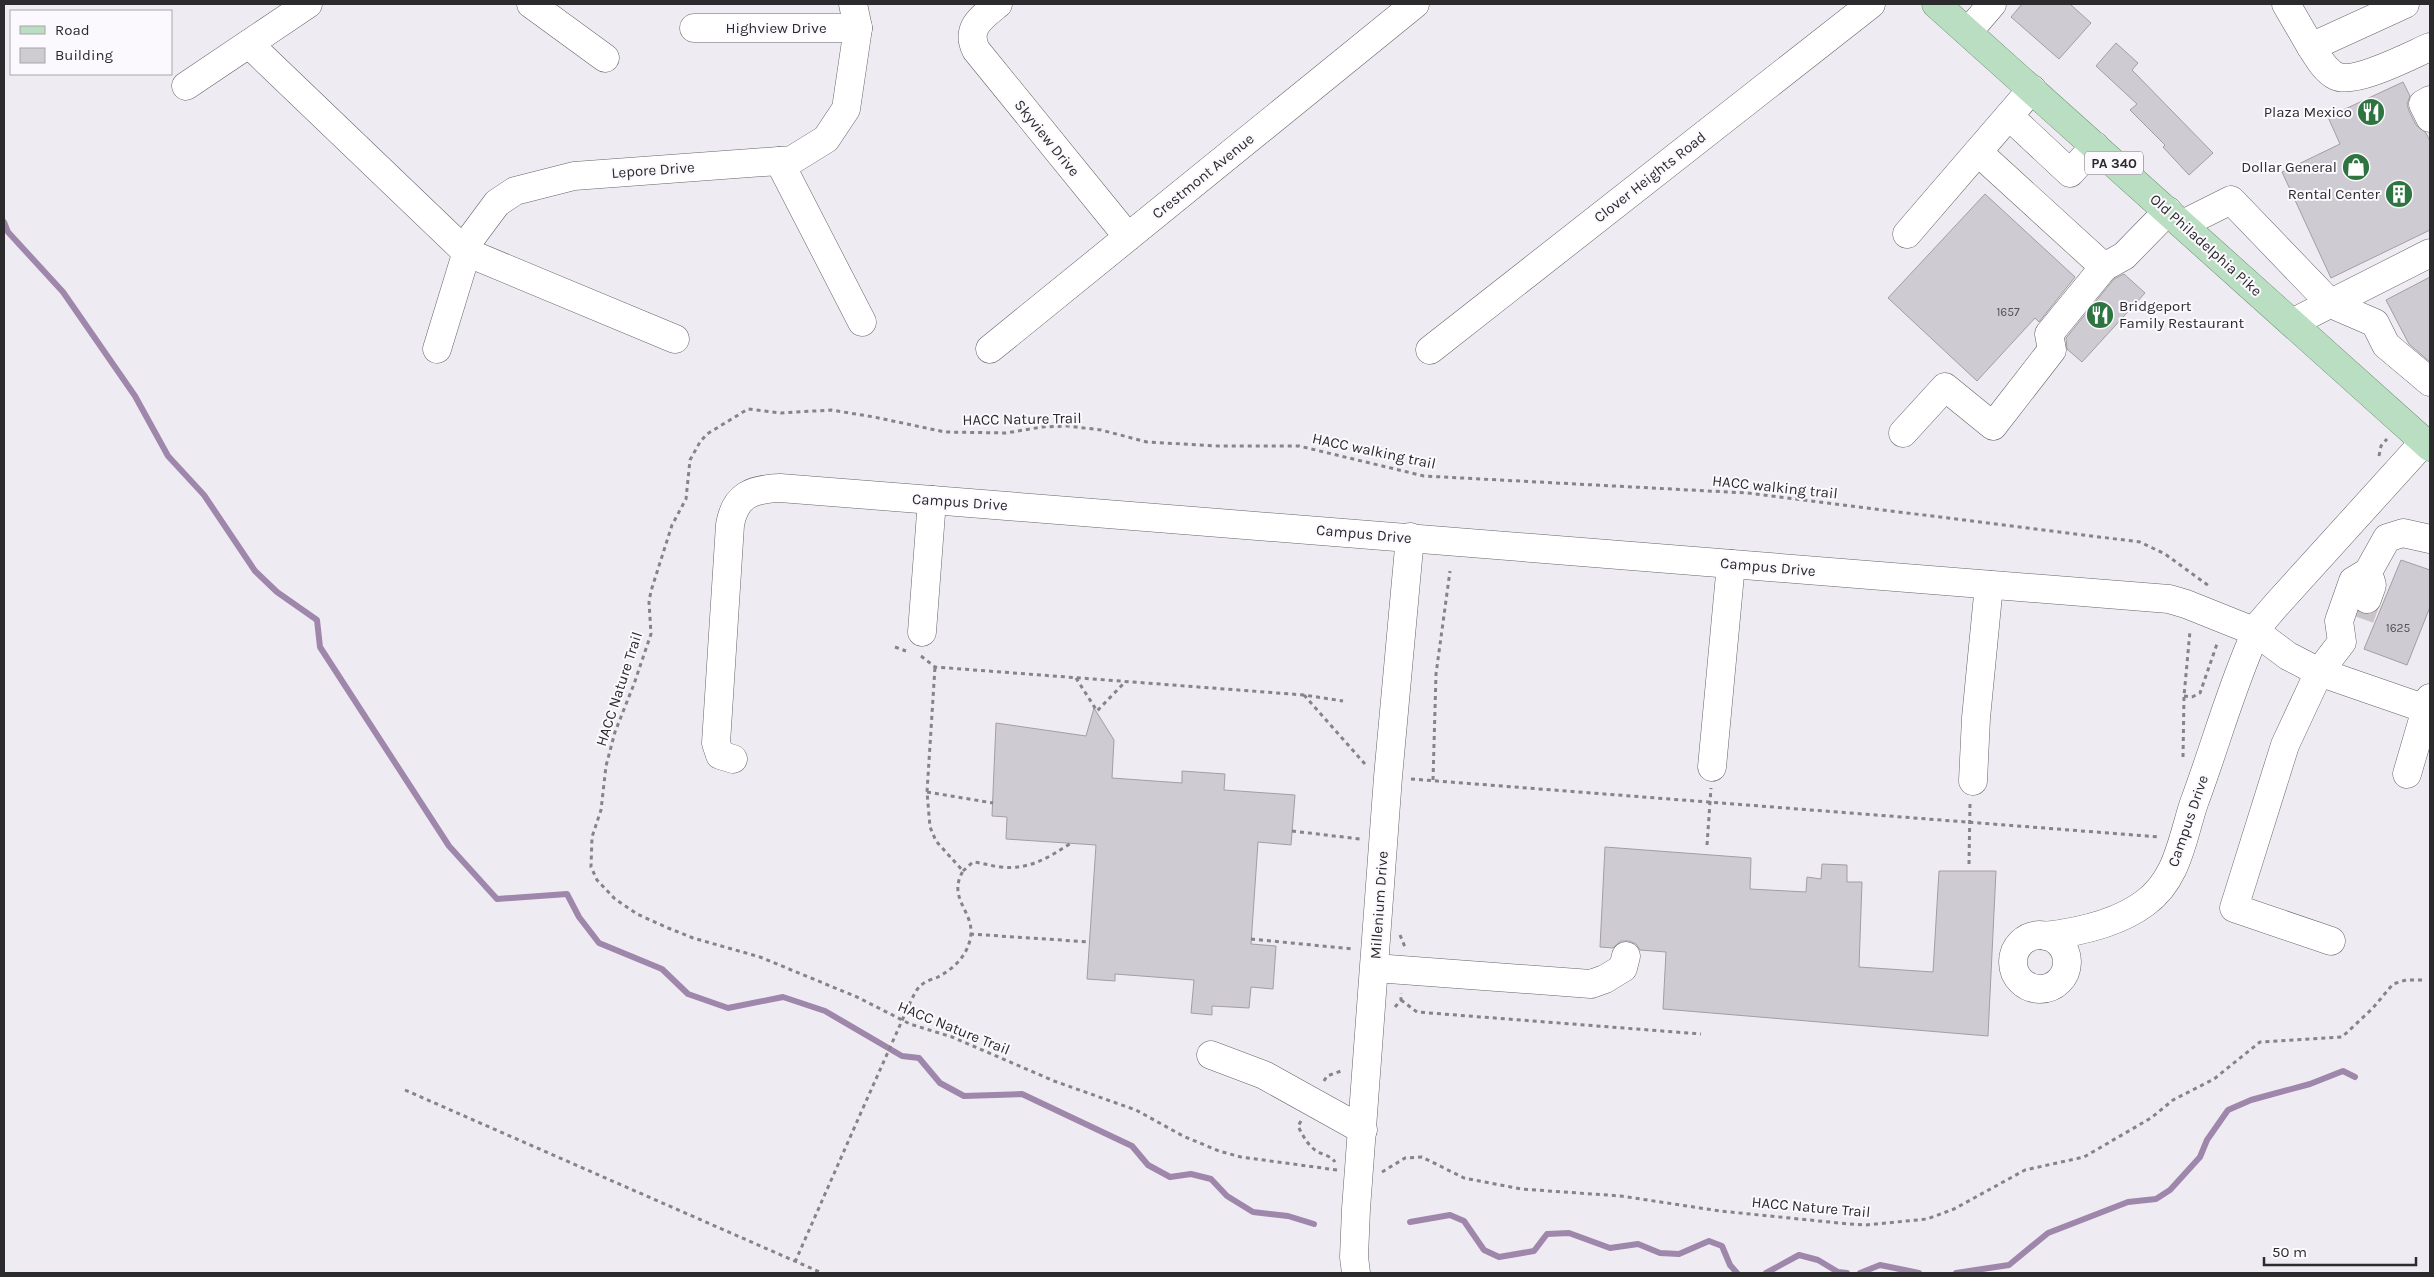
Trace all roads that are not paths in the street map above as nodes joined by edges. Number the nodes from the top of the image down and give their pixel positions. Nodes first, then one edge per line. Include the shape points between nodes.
1 (308, 4) edge
2 (531, 4) edge
3 (998, 4) edge
4 (1415, 4) edge
5 (1871, 4) edge
6 (1936, 4) edge
7 (1992, 4) edge
8 (2286, 4) edge
9 (2405, 4) edge
10 (855, 16) edge
11 (694, 28) dead end
12 (1968, 32) junction
13 (249, 44) junction
14 (2311, 47) junction
15 (2430, 47) edge
16 (605, 58) dead end
17 (186, 86) dead end
18 (2032, 89) junction
19 (2430, 100) edge
20 (2009, 116) junction
21 (2430, 118) edge
22 (2095, 146) junction
23 (1978, 152) junction
24 (779, 161) junction
25 (2176, 218) junction
26 (1907, 234) dead end
27 (1128, 237) junction
28 (466, 252) junction
29 (2430, 253) edge
30 (2104, 268) junction
31 (2331, 304) junction
32 (862, 322) dead end
33 (2292, 323) junction
34 (675, 339) dead end
35 (437, 349) dead end
36 (990, 349) dead end
37 (1430, 350) dead end
38 (2430, 382) edge
39 (1902, 433) dead end
40 (2427, 445) edge
41 (932, 500) junction
42 (1410, 537) junction
43 (2426, 537) edge
44 (1731, 564) junction
45 (2368, 572) junction
46 (1989, 585) junction
47 (2256, 632) junction
48 (2342, 642) junction
49 (917, 646) road end
50 (2319, 672) junction
51 (2428, 703) edge
52 (733, 759) dead end
53 (1712, 767) dead end
54 (2407, 774) dead end
55 (1973, 781) dead end
56 (2038, 931) road end
57 (2331, 941) dead end
58 (1626, 956) dead end
59 (1367, 959) junction
60 (1211, 1055) dead end
61 (1363, 1130) junction
62 (1356, 1273) edge

1 - 13 street
2 - 16 street
3 - 27 street, Skyview Drive via 973,28 971,37 976,50
4 - 27 street, Crestmont Avenue
5 - 37 street, Clover Heights Road
6 - 12 main road, Old Philadelphia Pike / PA 340
7 - 12 street
8 - 14 street
9 - 14 street
10 - 11 street, Highview Drive
10 - 24 street, Lepore Drive via 846,110 826,138 792,160
12 - 18 main road, Old Philadelphia Pike / PA 340
13 - 17 street
13 - 28 street
14 - 15 street via 2336,76 2351,77
18 - 20 street
18 - 22 main road, Old Philadelphia Pike / PA 340
19 - 21 street via 2423,104
20 - 22 street via 2070,173
20 - 23 street
22 - 25 main road, Old Philadelphia Pike / PA 340
23 - 26 street
23 - 30 street
24 - 28 street, Lepore Drive via 574,176 535,184 514,191 497,203 471,238
24 - 32 street
25 - 30 street
25 - 31 street via 2231,200
25 - 33 main road, Old Philadelphia Pike / PA 340
27 - 36 street, Crestmont Avenue
28 - 34 street
28 - 35 street, Lepore Drive
29 - 31 street
30 - 39 street via 2049,334 2052,350 1993,426 1945,387
31 - 33 street
31 - 38 street via 2375,322 2386,345
33 - 40 main road, Old Philadelphia Pike / PA 340
40 - 47 street, Campus Drive via 2278,603
41 - 42 street, Campus Drive
41 - 49 street
41 - 52 street, Campus Drive via 780,488 760,489 743,497 732,512 730,525 716,743 720,755
42 - 44 street, Campus Drive
42 - 59 street, Millenium Drive
43 - 45 street via 2403,533 2387,538
44 - 46 street, Campus Drive
44 - 53 street
45 - 48 street via 2372,585 2357,627
45 - 48 street via 2353,580 2339,621
46 - 47 street, Campus Drive via 2169,600
46 - 55 street
47 - 50 street via 2288,656
47 - 56 street, Campus Drive via 2194,804 2176,865 2145,903 2121,916 2093,927
48 - 50 street
50 - 51 street
50 - 57 street via 2285,745 2234,908
51 - 54 street
58 - 59 street via 1623,968 1605,980 1591,984
59 - 61 street, Millenium Drive
60 - 61 street via 1264,1075
61 - 62 street, Millenium Drive via 1356,1209

